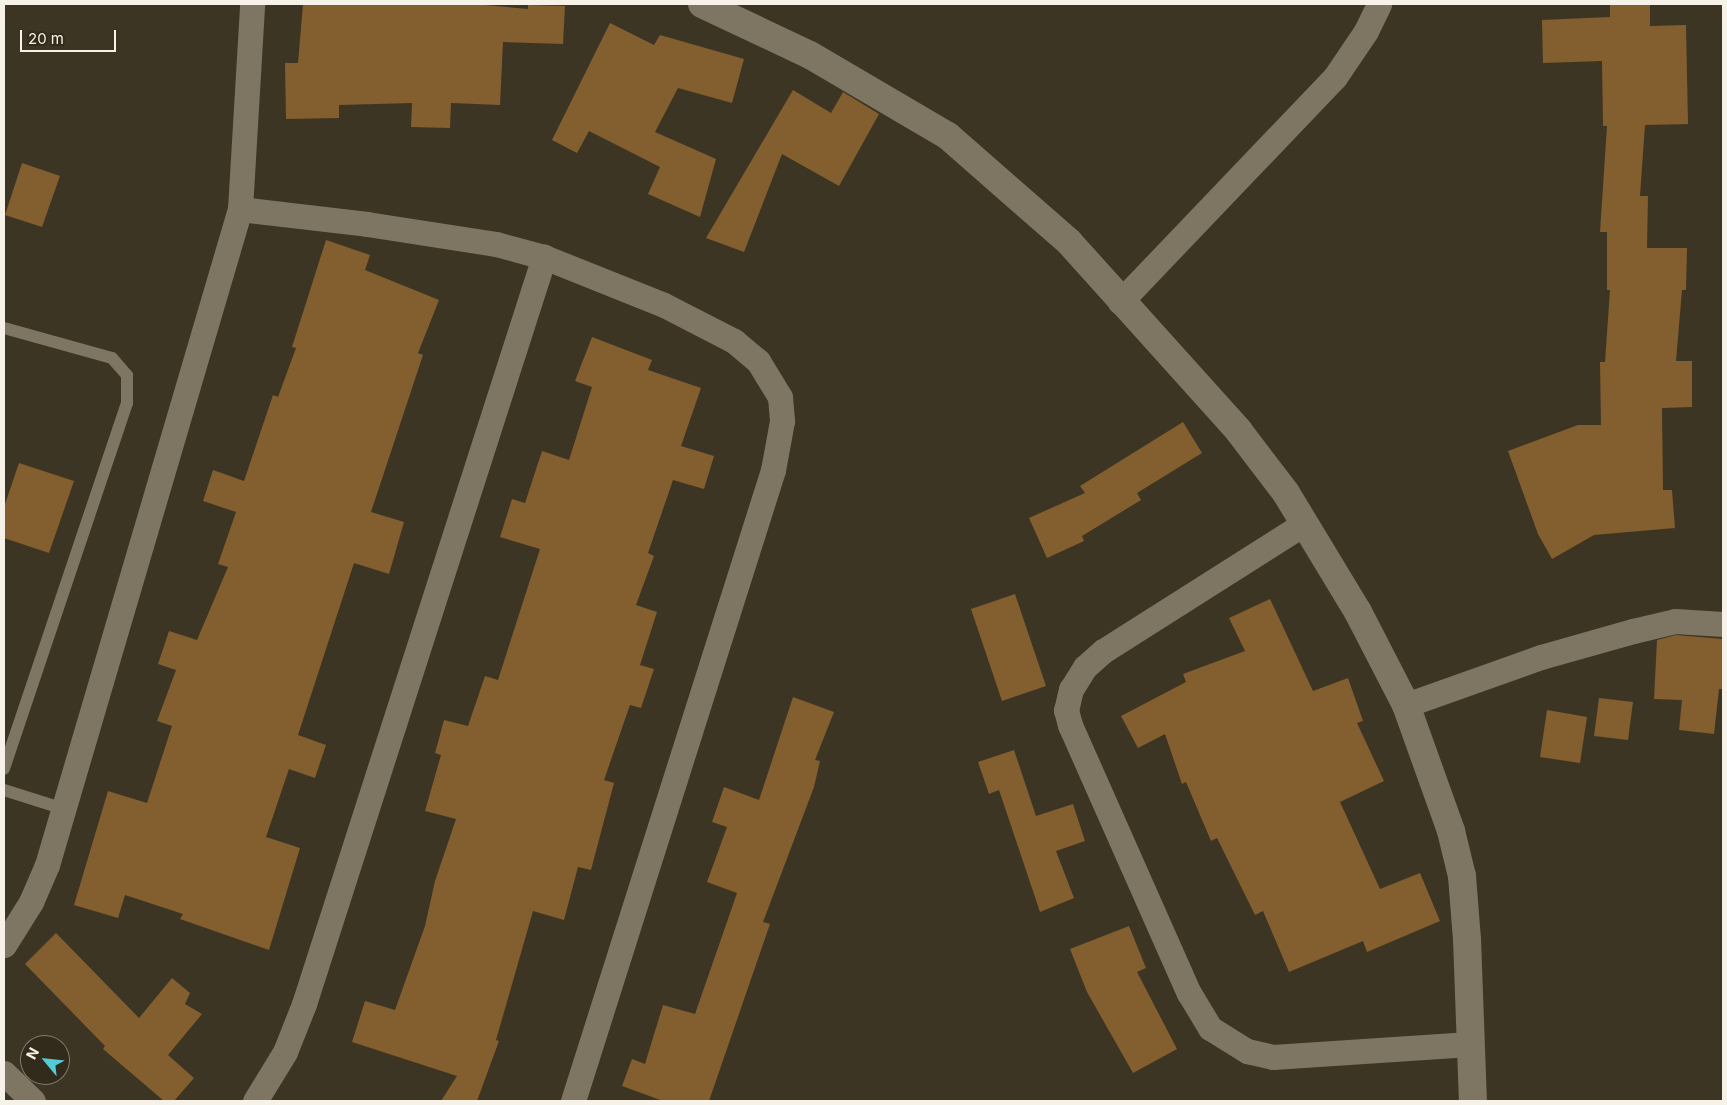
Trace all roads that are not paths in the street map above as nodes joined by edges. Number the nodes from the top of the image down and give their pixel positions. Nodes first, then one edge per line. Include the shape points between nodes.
1 (252, 4) edge
2 (702, 4) edge
3 (1379, 4) edge
4 (240, 209) junction
5 (544, 257) junction
6 (1120, 302) junction
7 (4, 328) edge
8 (1305, 523) junction
9 (1723, 624) edge
10 (1406, 704) junction
11 (4, 769) edge
12 (4, 790) edge
13 (64, 809) junction
14 (4, 945) edge
15 (1470, 1044) junction
16 (4, 1073) edge
17 (33, 1101) edge
18 (255, 1101) edge
19 (573, 1101) edge
20 (1472, 1101) edge

1 - 4 street
2 - 6 street via 810,55 948,136 1069,242
3 - 6 street via 1366,31 1335,77
4 - 5 street via 385,226 496,244
4 - 13 street
5 - 18 street via 304,1004 285,1052
5 - 19 street via 664,305 734,341 758,361 775,390 782,421 773,470
6 - 8 street via 1238,430
7 - 11 lane via 112,358 127,375 127,403
8 - 10 street via 1358,612
8 - 15 street via 1103,651 1085,667 1071,690 1066,710 1070,726 1189,993 1210,1028 1247,1052 1273,1057
9 - 10 street via 1675,621 1633,631 1541,656
10 - 15 street via 1451,831 1462,876
12 - 13 lane
13 - 14 street via 32,902
15 - 20 street
16 - 17 street

